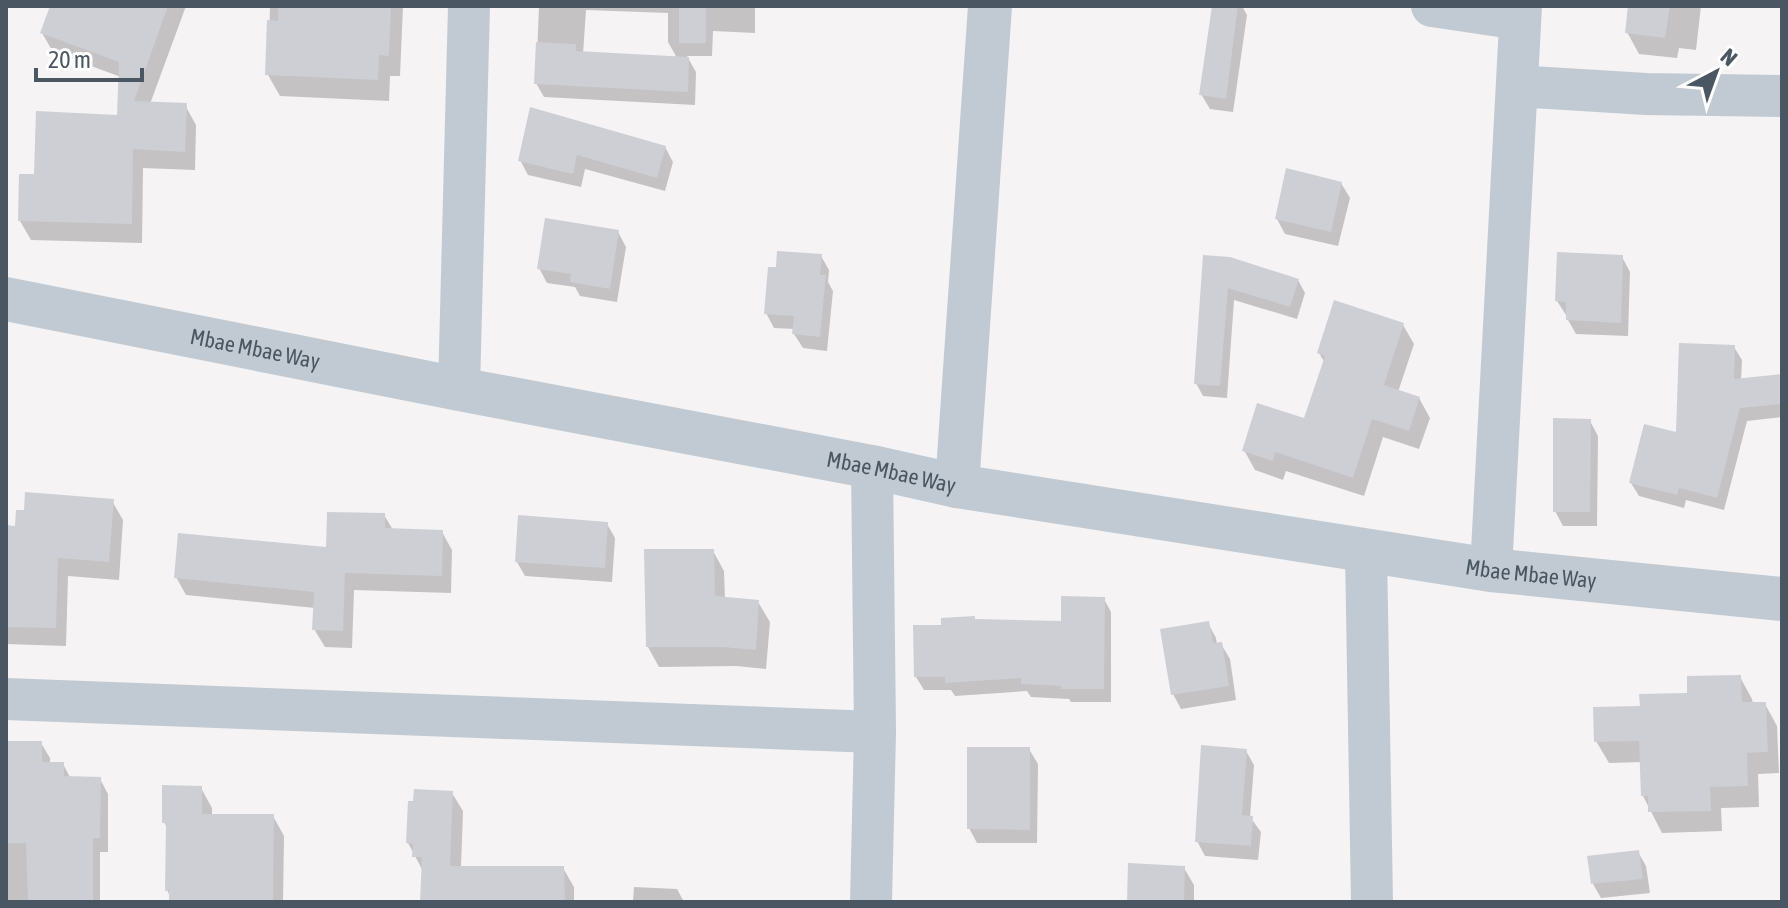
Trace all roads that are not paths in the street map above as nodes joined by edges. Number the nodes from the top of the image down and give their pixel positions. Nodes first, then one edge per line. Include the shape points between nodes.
1 (469, 6) edge
2 (990, 6) edge
3 (1432, 6) edge
4 (1520, 12) edge
5 (1517, 86) junction
6 (1782, 96) edge
7 (6, 299) edge
8 (459, 389) junction
9 (872, 467) junction
10 (957, 486) junction
11 (1366, 551) junction
12 (1491, 570) junction
13 (1782, 599) edge
14 (6, 699) edge
15 (875, 732) junction
16 (871, 902) edge
17 (1372, 902) edge

1 - 8 street
2 - 10 street
3 - 4 street
4 - 5 street
5 - 6 street
5 - 12 street
7 - 8 street, Mbae Mbae Way
8 - 9 street, Mbae Mbae Way
9 - 10 street, Mbae Mbae Way
9 - 15 street
10 - 11 street, Mbae Mbae Way
11 - 12 street, Mbae Mbae Way
11 - 17 street
12 - 13 street, Mbae Mbae Way
14 - 15 street
15 - 16 street

